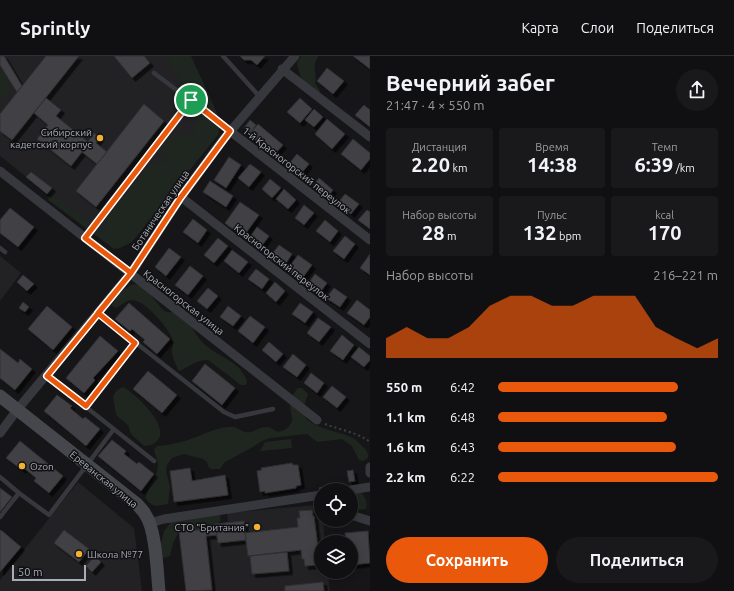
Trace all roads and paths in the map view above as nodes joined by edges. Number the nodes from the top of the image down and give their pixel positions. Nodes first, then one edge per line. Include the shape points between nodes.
1 (223, 56) edge
2 (295, 56) edge
3 (282, 69) junction
4 (154, 72) dead end
5 (259, 96) junction
6 (191, 100) junction
7 (230, 131) junction
8 (370, 138) edge
9 (0, 171) edge
10 (181, 197) junction
11 (85, 238) junction
12 (370, 240) edge
13 (0, 248) edge
14 (5, 252) dead end
15 (131, 273) junction
16 (98, 313) junction
17 (135, 343) junction
18 (370, 344) edge
19 (47, 376) junction
20 (0, 396) edge
21 (86, 406) junction
22 (273, 409) dead end
23 (17, 410) junction
24 (317, 420) joint
25 (114, 429) junction
26 (0, 433) edge
27 (370, 442) edge
28 (154, 461) dead end
29 (87, 464) junction
30 (370, 467) edge
31 (370, 473) edge
32 (0, 478) edge
33 (370, 487) edge
34 (358, 488) edge
35 (19, 493) junction
36 (314, 494) edge
37 (0, 517) edge
38 (358, 517) edge
39 (370, 521) edge
40 (150, 523) junction
41 (159, 591) edge

1 - 5 lane
2 - 3 street, Ботаническая улица
3 - 5 street, Ботаническая улица
3 - 8 street
4 - 6 lane
5 - 7 street, Ботаническая улица
6 - 7 lane
6 - 11 lane
7 - 10 street, Ботаническая улица
7 - 12 street, 1-й Красногорский переулок
9 - 11 street, Красногорская улица
10 - 15 street, Ботаническая улица
10 - 18 street, Красногорский переулок
11 - 15 street, Красногорская улица
13 - 14 lane
15 - 16 street, Ботаническая улица
15 - 24 street, Красногорская улица
16 - 17 lane
16 - 19 street, Ботаническая улица
17 - 21 lane
17 - 22 lane via 224,412 236,417
19 - 21 lane
19 - 23 street, Ботаническая улица
20 - 23 street, Ереванская улица
21 - 25 lane
23 - 26 street, Ботаническая улица
23 - 29 street, Ереванская улица
24 - 27 path
25 - 28 lane
25 - 29 lane
29 - 35 lane via 49,514
29 - 40 street, Ереванская улица via 137,504
30 - 31 street
32 - 35 lane
33 - 34 street
35 - 37 lane
36 - 40 street via 265,506
38 - 39 street
40 - 41 street, Ереванская улица

